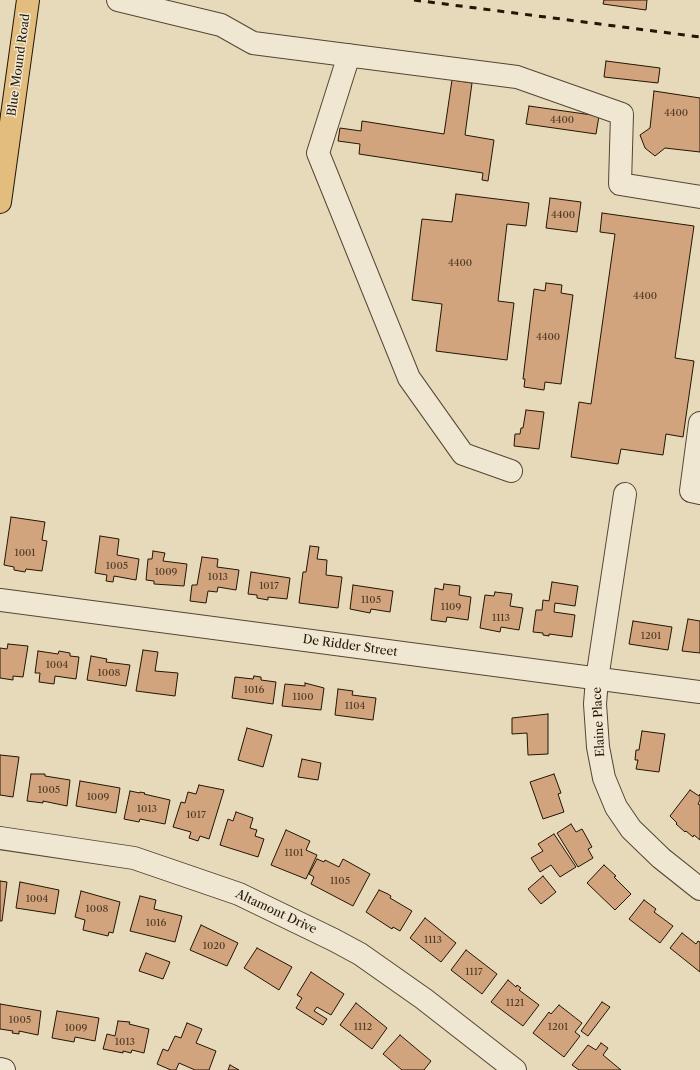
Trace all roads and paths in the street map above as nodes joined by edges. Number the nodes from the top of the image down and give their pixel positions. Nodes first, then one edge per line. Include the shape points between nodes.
1 (28, 0) edge
2 (118, 0) edge
3 (349, 55) junction
4 (6, 115) edge
5 (700, 197) edge
6 (0, 202) edge
7 (700, 423) edge
8 (510, 471) dead end
9 (700, 493) edge
10 (625, 494) dead end
11 (0, 600) edge
12 (597, 679) junction
13 (700, 692) edge
14 (0, 838) edge
15 (700, 889) edge
16 (0, 1070) edge
17 (4, 1070) edge
18 (515, 1070) edge

1 - 4 main road, Blue Mound Road
2 - 3 street via 221,25 253,43
3 - 5 street via 517,77 622,114 620,184
3 - 8 street via 318,153 409,378 463,454
4 - 6 main road, Blue Mound Road
7 - 9 street via 691,491
10 - 12 street, Elaine Place
11 - 12 street, De Ridder Street
12 - 13 street, De Ridder Street
12 - 15 street, Elaine Place via 595,704 598,747 604,778 616,807 631,829
14 - 18 street, Altamont Drive via 134,858 239,894 360,954 424,998
16 - 17 street

